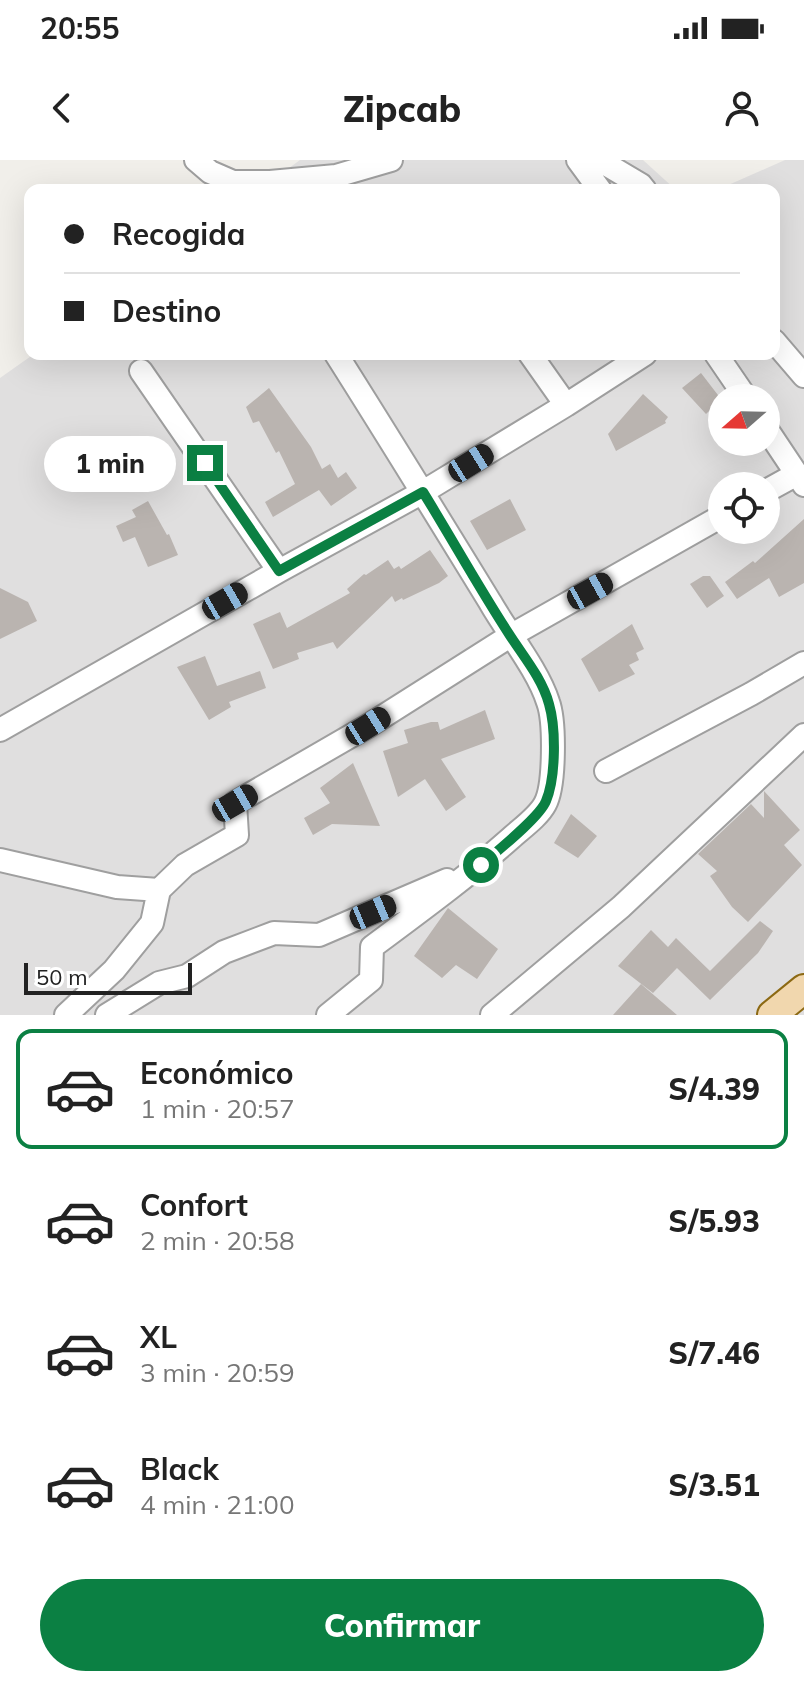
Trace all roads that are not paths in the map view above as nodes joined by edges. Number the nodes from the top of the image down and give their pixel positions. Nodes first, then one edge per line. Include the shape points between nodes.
1 (196, 160) edge
2 (391, 160) edge
3 (578, 160) edge
4 (599, 160) edge
5 (596, 184) edge
6 (639, 184) edge
7 (780, 348) edge
8 (340, 360) edge
9 (534, 360) edge
10 (636, 360) edge
11 (720, 360) edge
12 (141, 371) dead end
13 (804, 376) edge
14 (736, 384) edge
15 (566, 405) junction
16 (780, 449) edge
17 (800, 480) edge
18 (780, 486) edge
19 (423, 492) junction
20 (708, 524) edge
21 (279, 571) junction
22 (510, 636) junction
23 (804, 663) edge
24 (0, 730) edge
25 (804, 735) edge
26 (606, 771) dead end
27 (0, 860) edge
28 (481, 865) junction
29 (159, 890) junction
30 (804, 989) edge
31 (66, 1015) edge
32 (107, 1015) edge
33 (328, 1015) edge
34 (492, 1015) edge
35 (772, 1015) edge

1 - 2 street via 233,182 270,182 336,176
3 - 5 street
4 - 6 street
7 - 13 street
8 - 19 street
9 - 15 street
10 - 15 street
11 - 14 street
12 - 21 street
15 - 19 street
16 - 17 street
17 - 18 street
19 - 21 street
19 - 22 street
20 - 22 street
21 - 24 street
22 - 28 street via 548,702 554,736 552,773 546,803
22 - 29 street via 235,803 237,835 185,865
23 - 26 street
25 - 34 street via 621,907
27 - 29 street via 117,887
28 - 32 street via 319,935 274,933 224,952
28 - 33 street via 372,947 371,980
29 - 31 street via 152,923 114,970
30 - 35 main road

